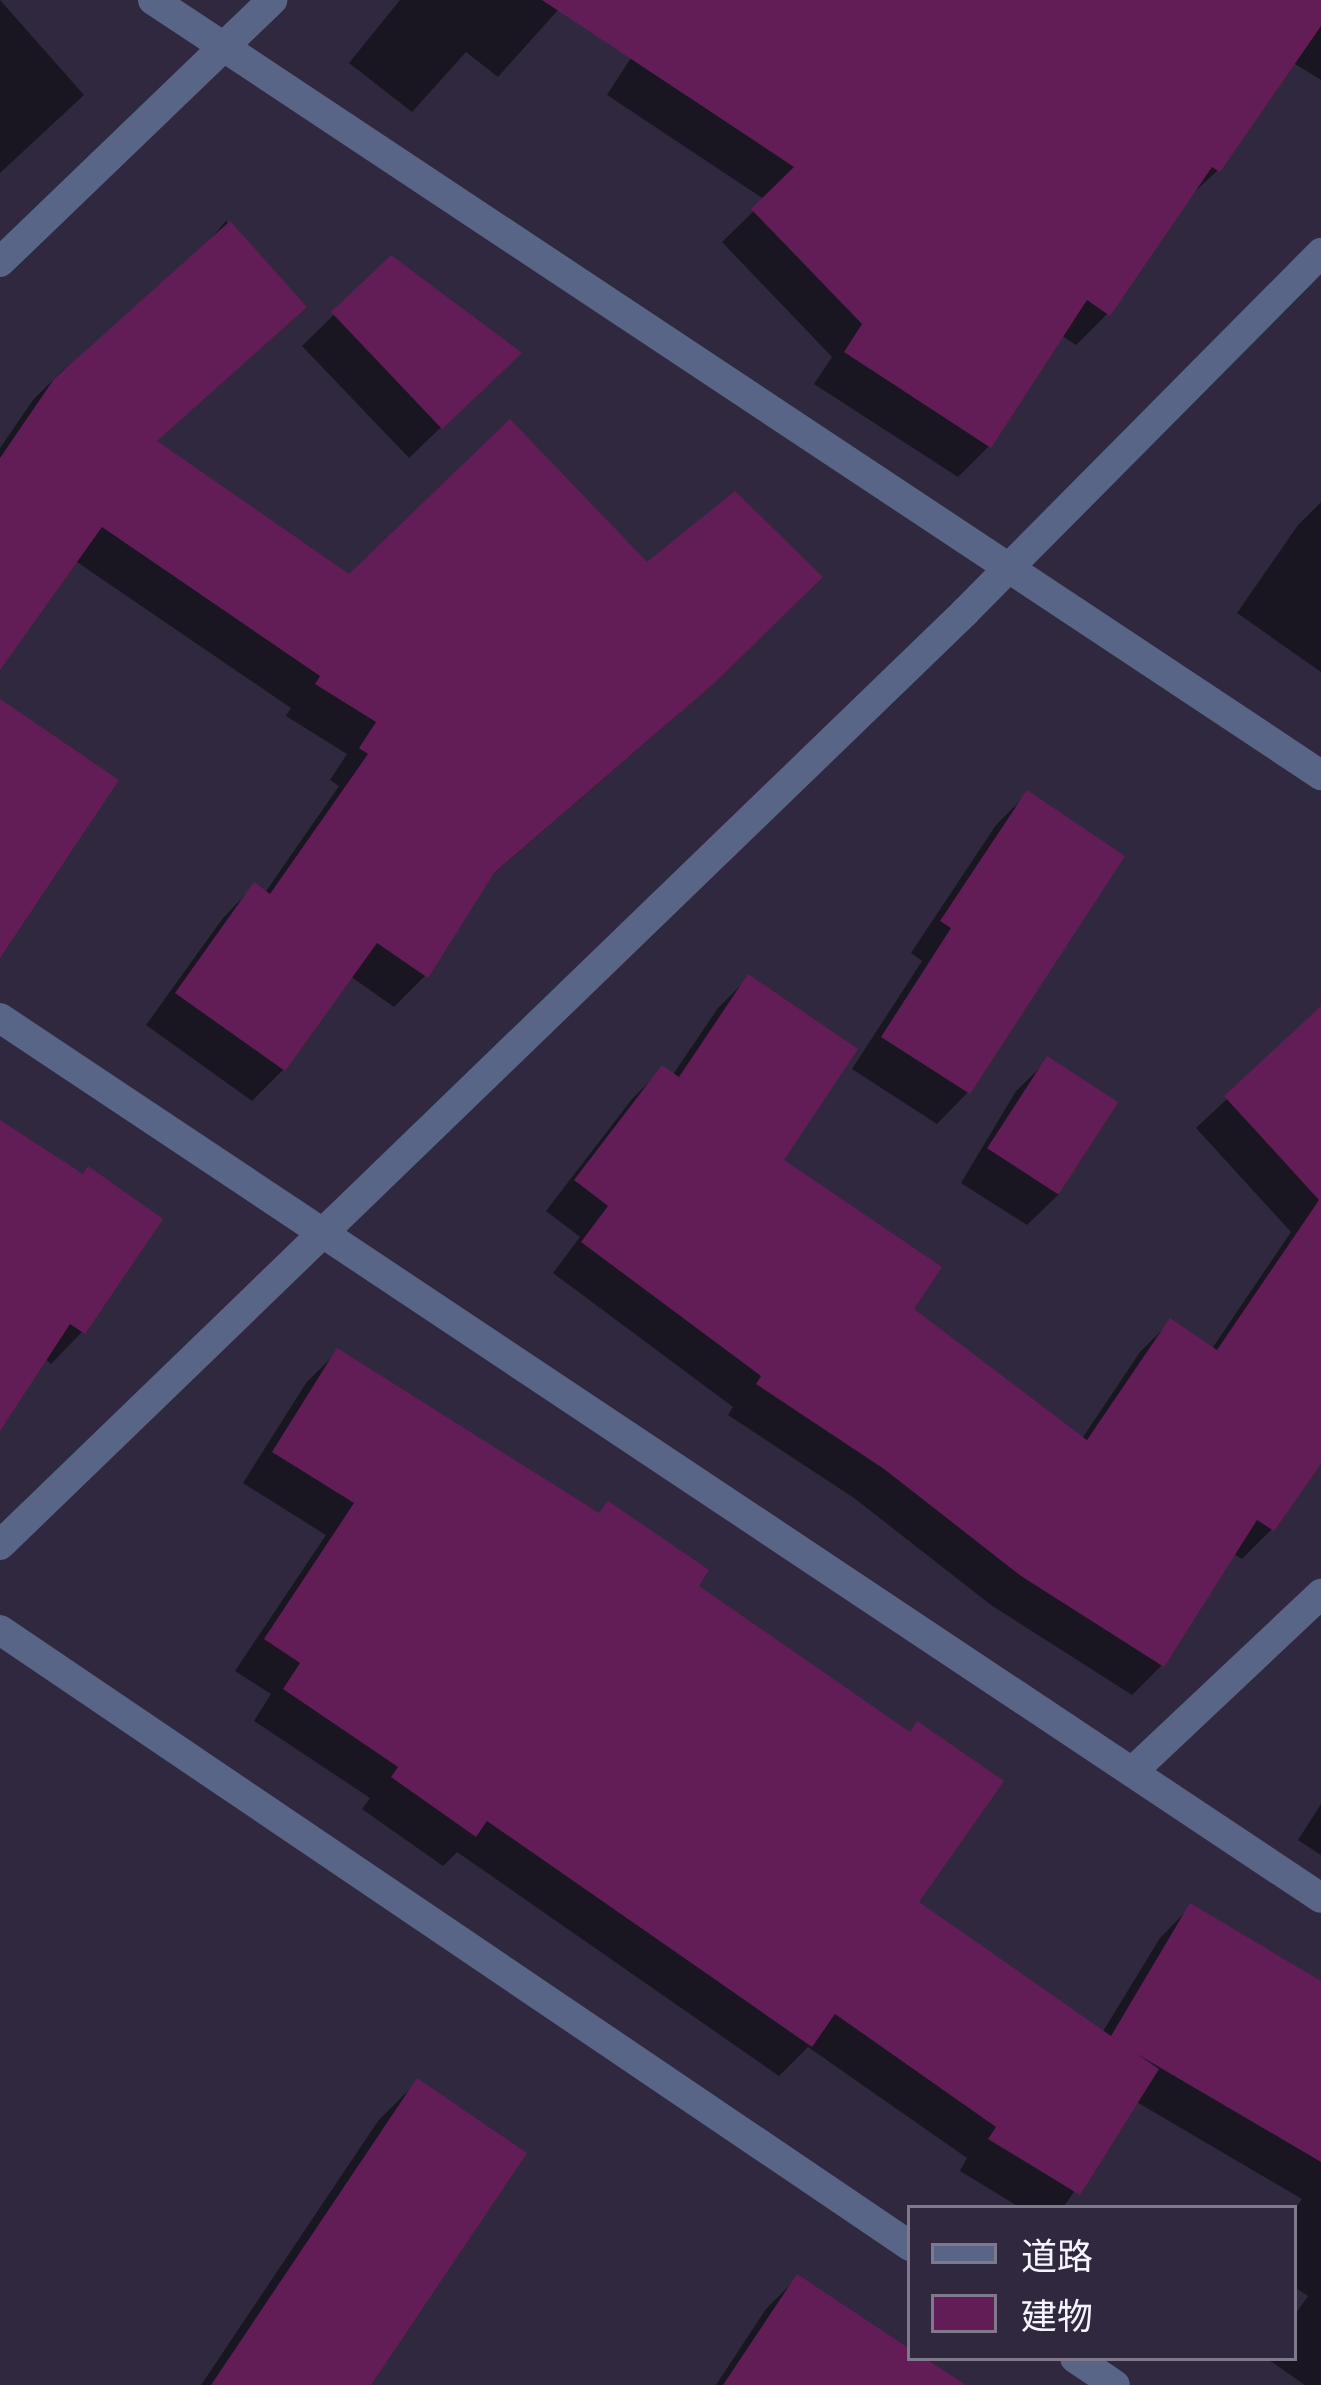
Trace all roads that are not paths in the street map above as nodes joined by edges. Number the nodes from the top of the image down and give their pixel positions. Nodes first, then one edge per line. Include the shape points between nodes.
1 (153, 0) edge
2 (272, 0) edge
3 (223, 46) junction
4 (1321, 254) edge
5 (0, 262) edge
6 (1009, 568) junction
7 (1321, 775) edge
8 (0, 1018) edge
9 (326, 1232) junction
10 (0, 1545) edge
11 (1321, 1594) edge
12 (0, 1630) edge
13 (1132, 1772) junction
14 (1321, 1898) edge
15 (907, 2244) edge
16 (1080, 2361) edge
17 (1115, 2385) edge

1 - 3 street
2 - 3 street
3 - 5 street
3 - 6 street
4 - 6 street
6 - 7 street
6 - 9 street
8 - 9 street
9 - 10 street
9 - 13 street
11 - 13 street
12 - 15 street
13 - 14 street
16 - 17 street

